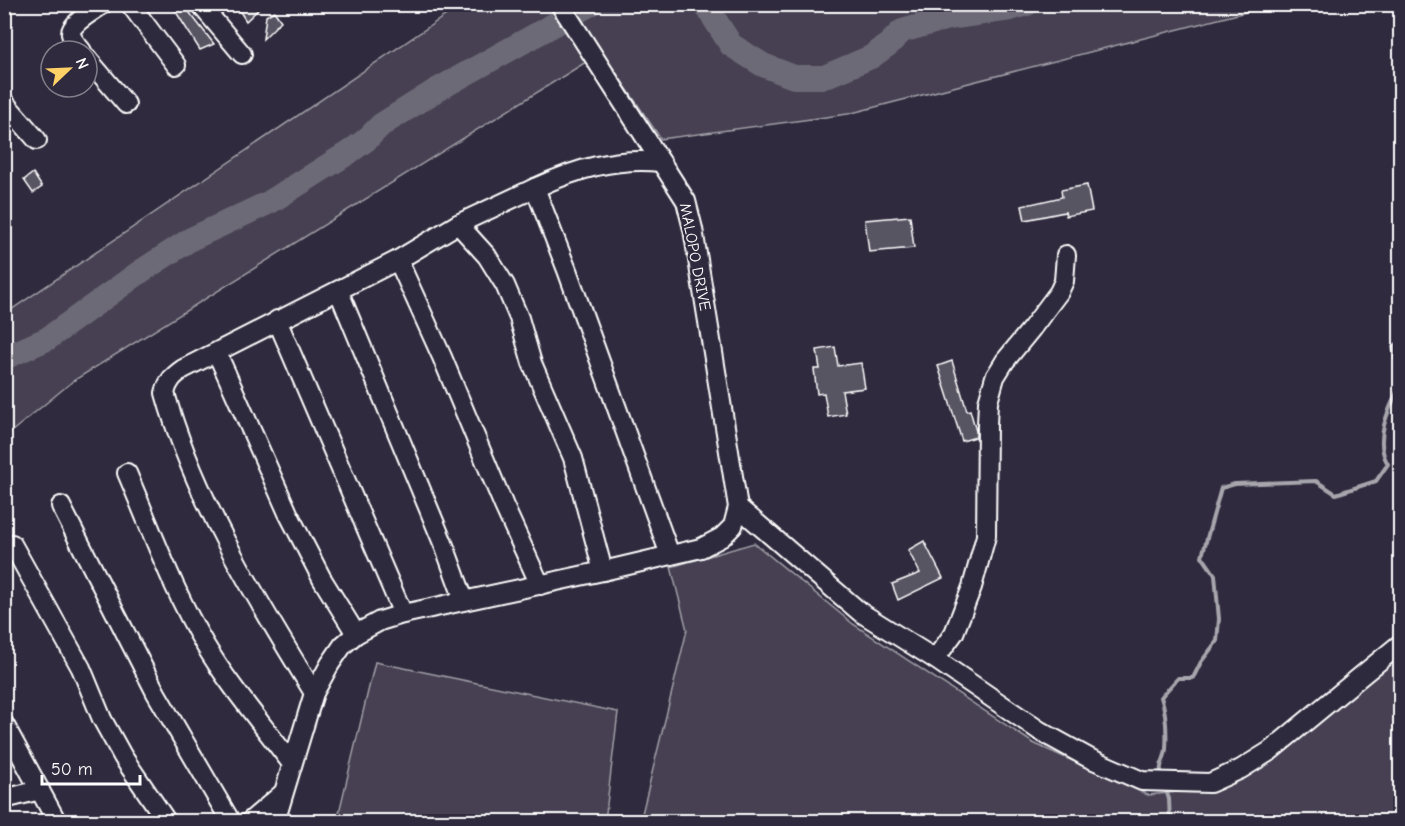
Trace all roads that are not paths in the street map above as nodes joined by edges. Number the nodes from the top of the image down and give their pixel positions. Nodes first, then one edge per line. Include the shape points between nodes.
1 (103, 4) edge
2 (130, 4) edge
3 (200, 4) edge
4 (560, 4) edge
5 (81, 11) edge
6 (75, 39) edge
7 (242, 54) dead end
8 (176, 65) dead end
9 (99, 72) edge
10 (4, 102) edge
11 (126, 104) dead end
12 (37, 140) dead end
13 (661, 162) junction
14 (536, 188) junction
15 (458, 224) junction
16 (1066, 255) dead end
17 (398, 260) junction
18 (339, 292) junction
19 (277, 320) junction
20 (217, 353) junction
21 (127, 473) dead end
22 (61, 506) dead end
23 (738, 507) junction
24 (12, 544) dead end
25 (670, 555) junction
26 (603, 571) junction
27 (540, 585) junction
28 (464, 600) junction
29 (404, 614) junction
30 (356, 634) junction
31 (1401, 644) edge
32 (935, 659) junction
33 (314, 693) junction
34 (4, 724) edge
35 (292, 764) junction
36 (40, 790) junction
37 (283, 794) junction
38 (4, 799) edge
39 (57, 822) edge
40 (167, 822) edge
41 (231, 822) edge
42 (249, 822) edge
43 (275, 822) edge

1 - 5 street
2 - 8 street
3 - 7 street
4 - 13 street, MALOPO DRIVE
5 - 6 street via 71,31
9 - 11 street
10 - 12 street
13 - 14 street via 636,160 597,165
13 - 23 street, MALOPO DRIVE via 686,201 693,229
14 - 15 street
14 - 25 street
15 - 17 street
15 - 26 street via 487,256 519,318 532,363 573,458
16 - 32 street via 1059,292 995,377 988,402 986,536 954,633
17 - 18 street
17 - 27 street
18 - 19 street
18 - 28 street
19 - 20 street
19 - 29 street
20 - 30 street via 288,513
20 - 33 street via 173,376 165,393 192,470 232,552
21 - 35 street via 182,602 206,646
22 - 41 street via 156,693
23 - 25 street via 734,525 722,537 701,548
23 - 32 street via 860,612
24 - 40 street via 81,668 102,720
25 - 26 street
26 - 27 street
27 - 28 street
28 - 29 street
29 - 30 street
30 - 33 street via 343,645
31 - 32 street via 1270,751 1210,783 1142,780 1089,758 1040,731
33 - 35 street
34 - 36 street
35 - 37 street
36 - 38 street
36 - 39 street
37 - 42 street
37 - 43 street

